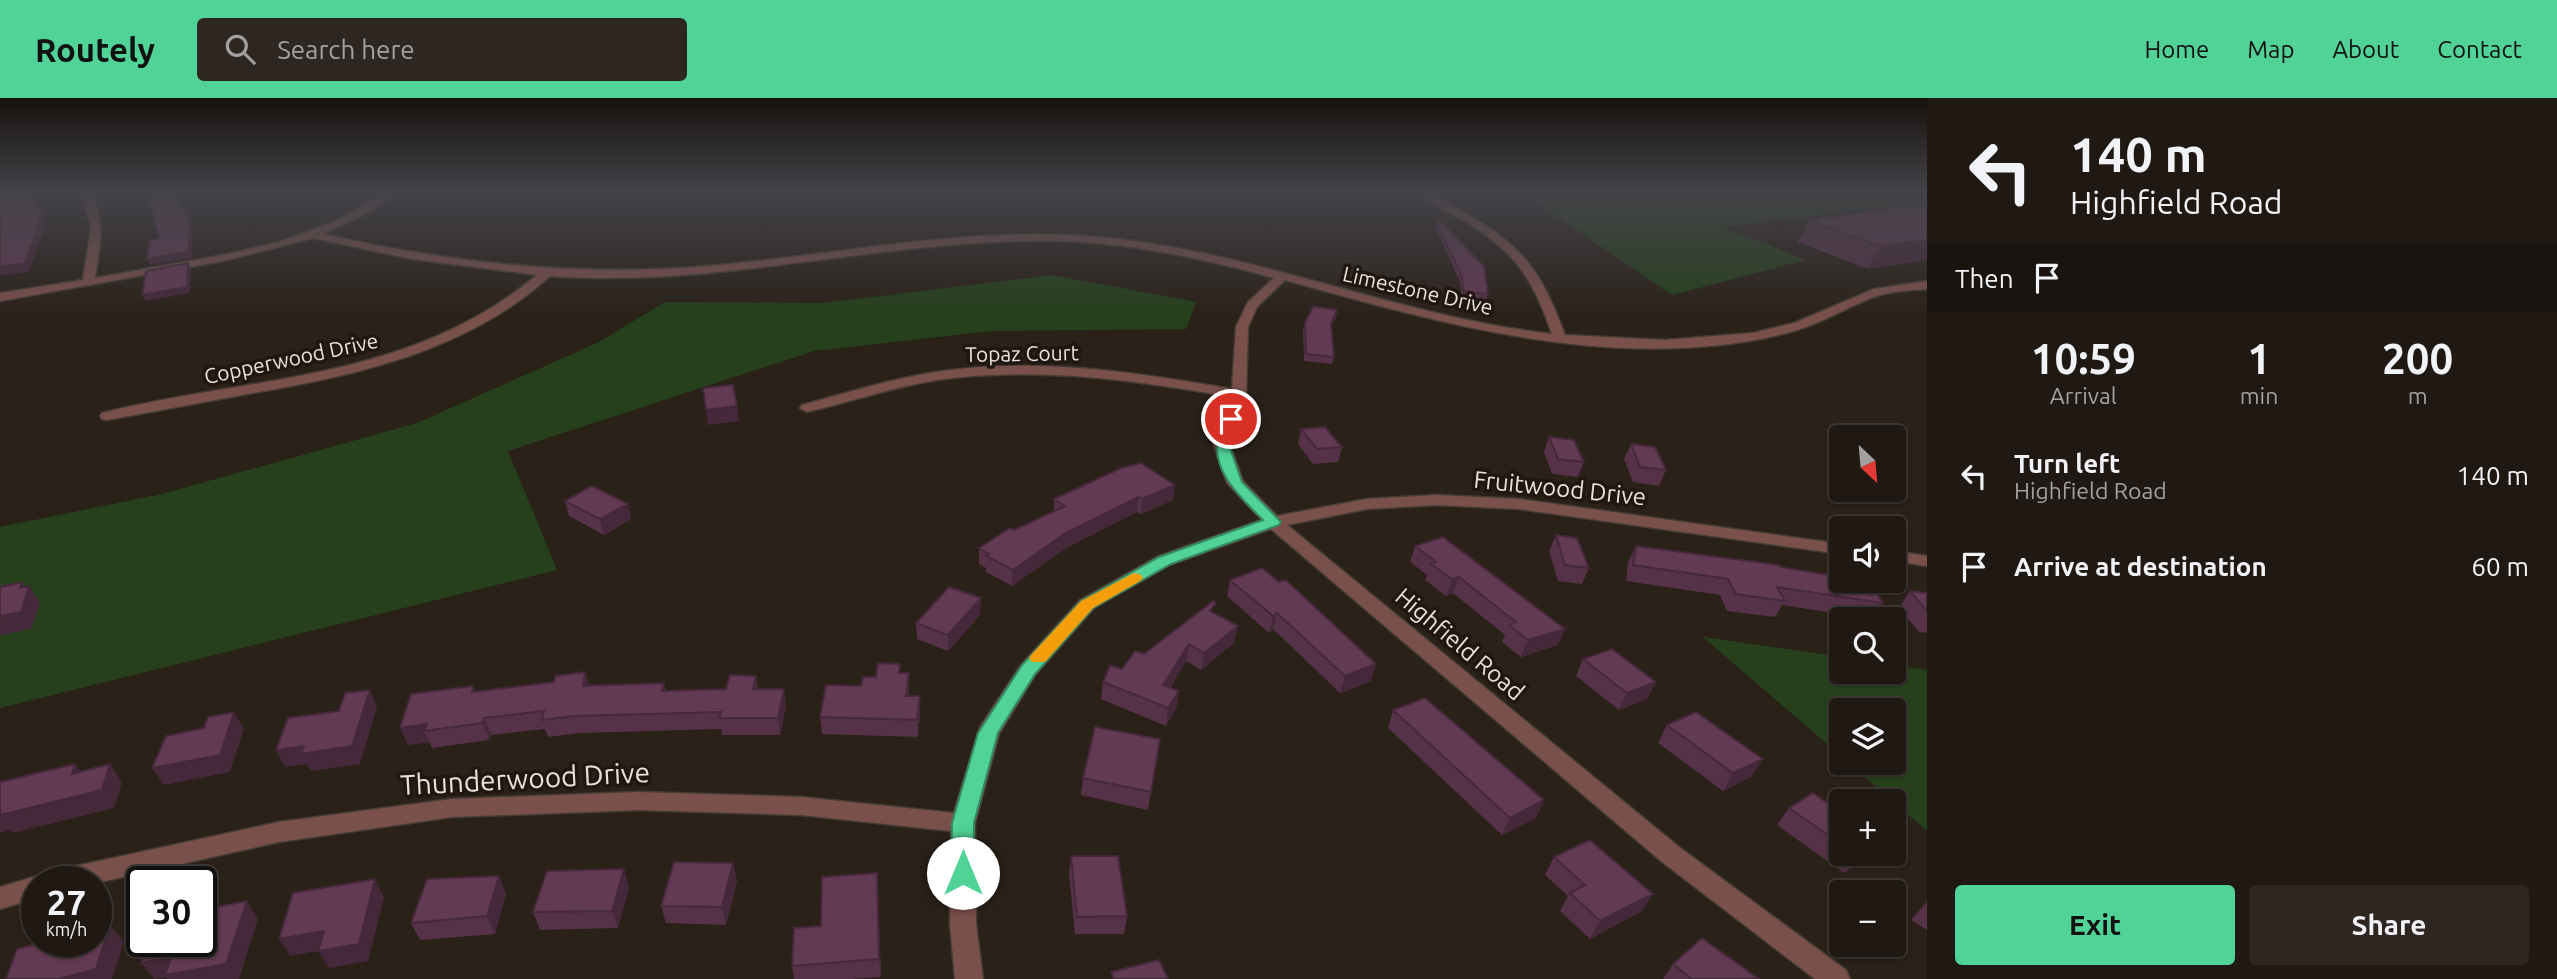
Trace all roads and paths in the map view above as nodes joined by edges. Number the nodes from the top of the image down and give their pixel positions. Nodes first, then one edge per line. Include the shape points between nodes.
1 (97, 233) edge
2 (318, 233) edge
3 (1491, 233) edge
4 (314, 235) junction
5 (545, 274) junction
6 (1283, 276) junction
7 (88, 283) junction
8 (1927, 285) edge
9 (0, 297) edge
10 (1560, 339) junction
11 (1239, 394) junction
12 (807, 408) dead end
13 (107, 416) dead end
14 (1273, 522) junction
15 (1829, 547) edge
16 (1906, 558) edge
17 (1927, 561) edge
18 (963, 823) junction
19 (112, 869) edge
20 (21, 892) edge
21 (0, 898) edge
22 (969, 979) edge
23 (1836, 979) edge

1 - 7 street
2 - 4 street
3 - 10 street via 1518,256 1538,284
4 - 5 street, Limestone Drive via 398,256
4 - 7 street via 211,261
5 - 6 street, Limestone Drive via 703,271 955,243 1068,238 1181,251
5 - 13 street, Copperwood Drive via 520,298 484,321 436,344 364,368
6 - 10 street, Limestone Drive via 1442,319
6 - 11 street, Highfield Road via 1252,305 1242,327
7 - 9 street
8 - 10 street, Limestone Drive via 1877,293 1787,329 1719,341 1647,344
11 - 12 street, Topaz Court via 1150,379 1002,370 936,377
11 - 14 street, Highfield Road via 1222,445 1235,483
14 - 15 street, Fruitwood Drive via 1367,504 1436,500 1518,504
14 - 18 street, Fruitwood Drive via 1165,560 1087,604 1028,670 988,733
14 - 23 street, Highfield Road via 1670,854
16 - 17 street
18 - 19 street, Thunderwood Drive via 761,804 638,801 452,808 279,832
18 - 22 street, Fruitwood Drive via 962,924
20 - 21 street

